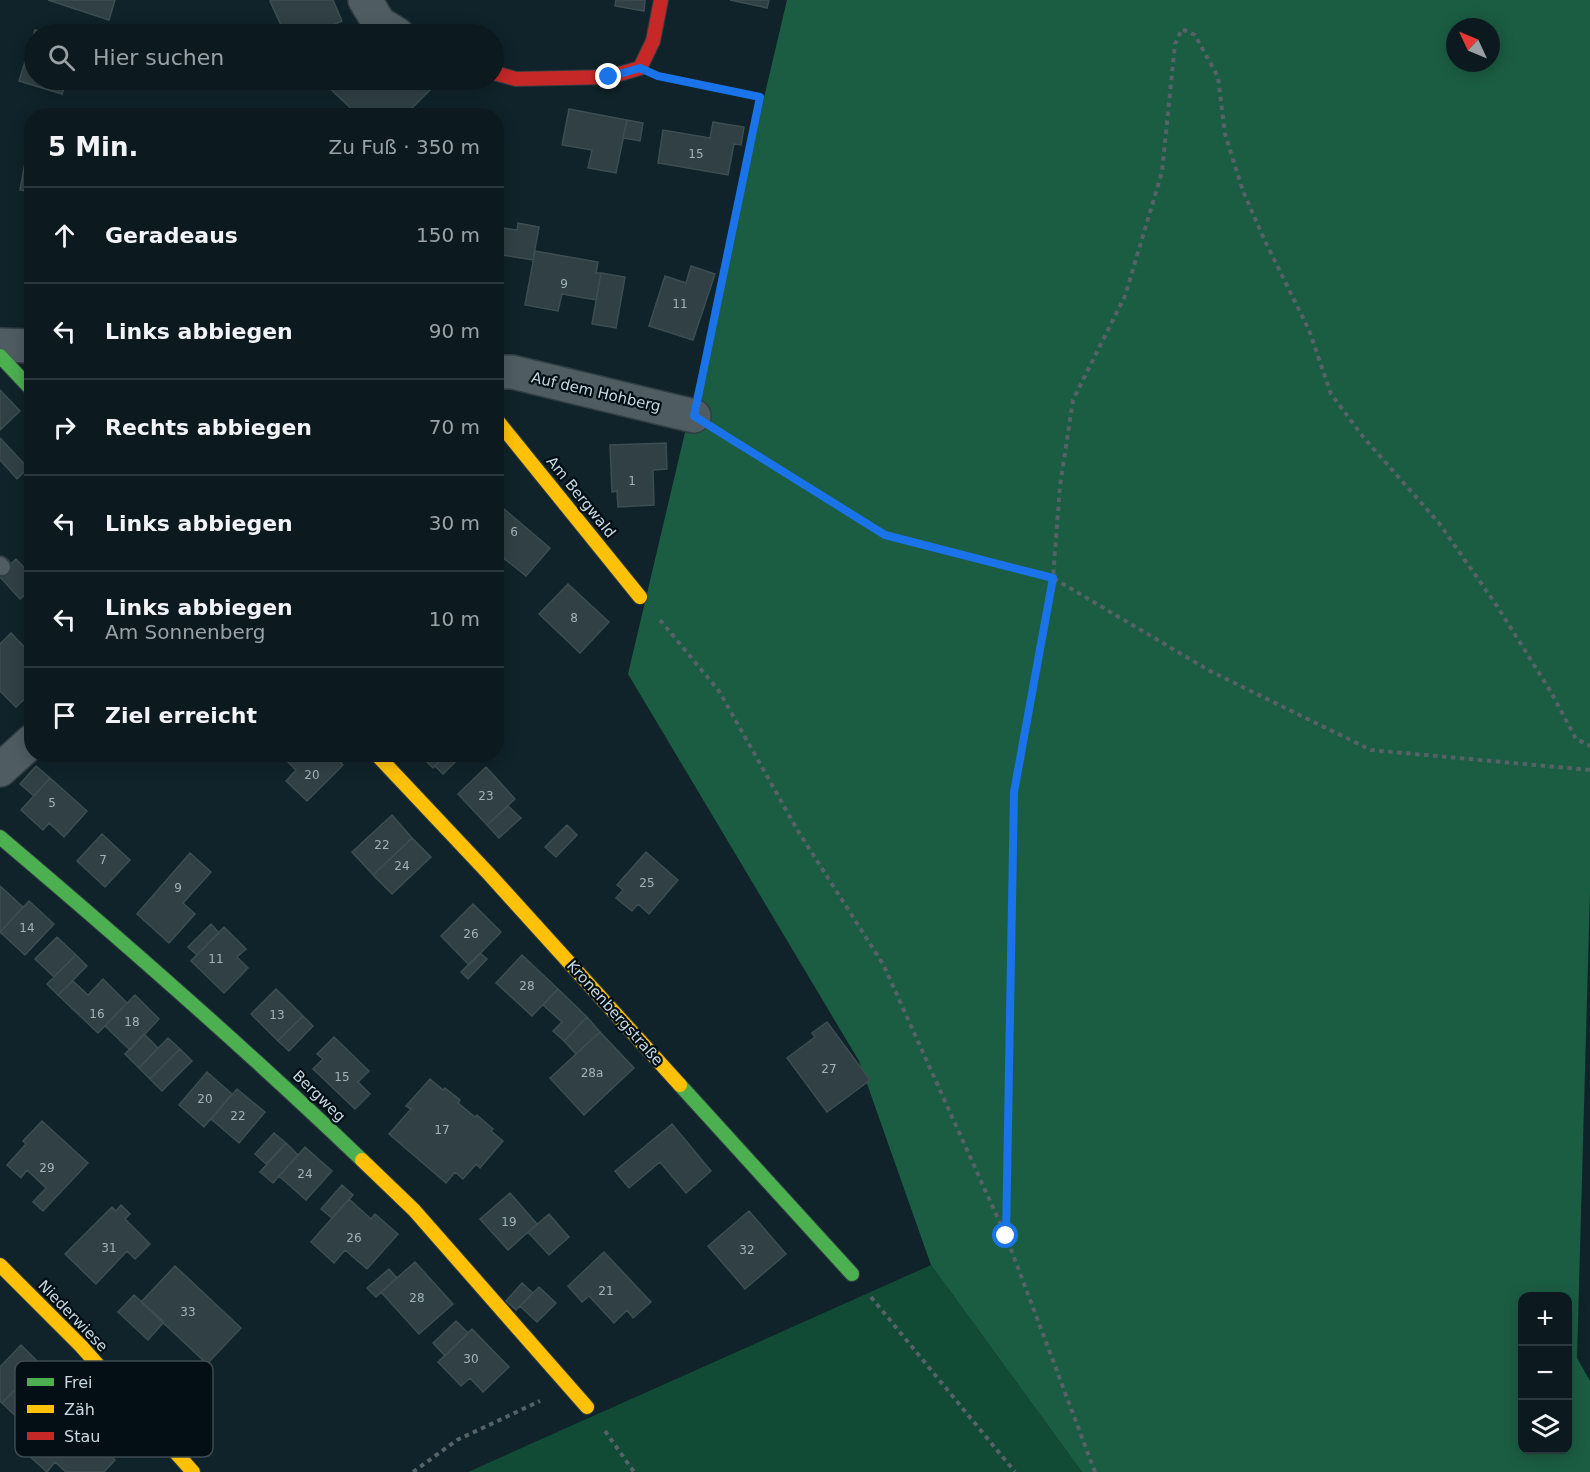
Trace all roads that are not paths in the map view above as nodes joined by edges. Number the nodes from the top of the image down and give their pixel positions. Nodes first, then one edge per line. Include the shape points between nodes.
1 (365, 0) edge
2 (661, 0) edge
3 (381, 24) edge
4 (504, 76) edge
5 (0, 345) edge
6 (24, 346) edge
7 (0, 357) edge
8 (504, 372) edge
9 (24, 382) edge
10 (694, 416) road end
11 (504, 429) edge
12 (640, 597) road end
13 (24, 748) edge
14 (384, 762) edge
15 (0, 770) edge
16 (0, 837) edge
17 (0, 1265) edge
18 (852, 1274) road end
19 (94, 1361) edge
20 (587, 1407) road end
21 (181, 1457) edge
22 (194, 1472) edge

1 - 3 street
2 - 4 street via 653,41 640,68 609,77 516,80
5 - 6 street
7 - 9 street
8 - 10 street, Auf dem Hohberg
11 - 12 street, Am Bergwald
13 - 15 street
14 - 18 street, Kronenbergstraße
16 - 20 street, Bergweg via 280,1082 414,1210
17 - 19 street, Niederwiese
21 - 22 street, Niederwiese

